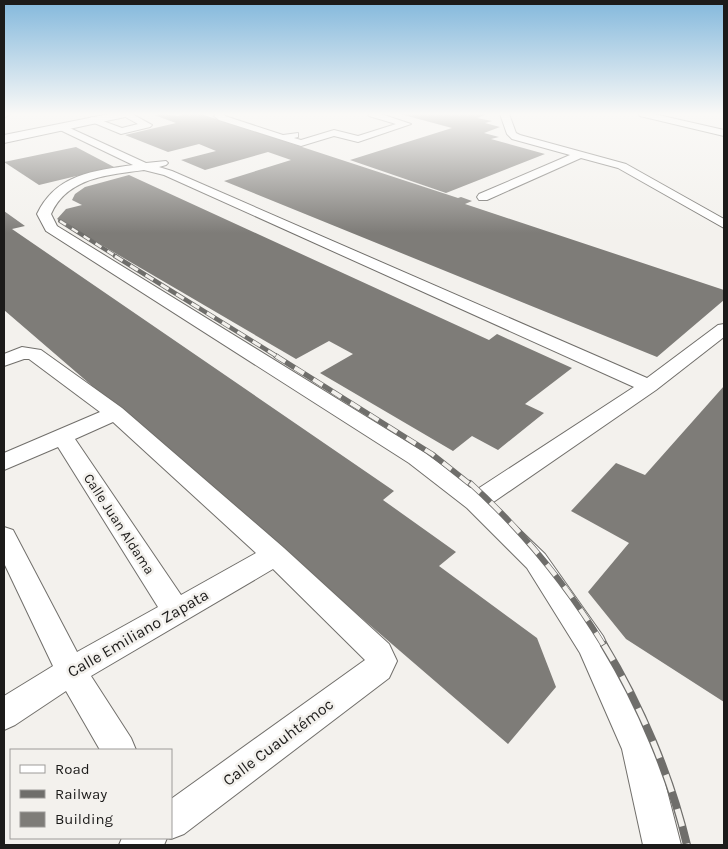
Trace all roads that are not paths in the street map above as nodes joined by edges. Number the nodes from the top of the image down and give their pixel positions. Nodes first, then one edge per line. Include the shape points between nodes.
1 (106, 154) edge
2 (132, 154) edge
3 (581, 154) joint
4 (146, 161) junction
5 (124, 164) junction
6 (483, 197) dead end
7 (722, 221) edge
8 (724, 329) edge
9 (4, 360) edge
10 (649, 386) junction
11 (115, 412) junction
12 (62, 436) junction
13 (4, 462) edge
14 (476, 502) junction
15 (4, 537) edge
16 (274, 555) junction
17 (176, 611) junction
18 (71, 671) junction
19 (4, 714) edge
20 (119, 749) edge
21 (172, 821) edge
22 (662, 845) edge

1 - 5 street
2 - 4 street
3 - 6 street
3 - 7 street via 622,166
4 - 5 street
4 - 5 street
4 - 10 street
5 - 14 street via 69,184 57,192 44,214 51,228 417,458
8 - 10 street
9 - 11 street via 29,352 34,354
10 - 14 street
11 - 12 street
11 - 16 street
12 - 13 street
12 - 17 street, Calle Juan Aldama
14 - 22 street via 536,561 592,645 639,748
15 - 18 street
16 - 17 street, Calle Emiliano Zapata
16 - 21 street, Calle Cuauhtémoc via 378,653 382,661 378,668
17 - 18 street, Calle Emiliano Zapata
18 - 19 street, Calle Emiliano Zapata
18 - 20 street

